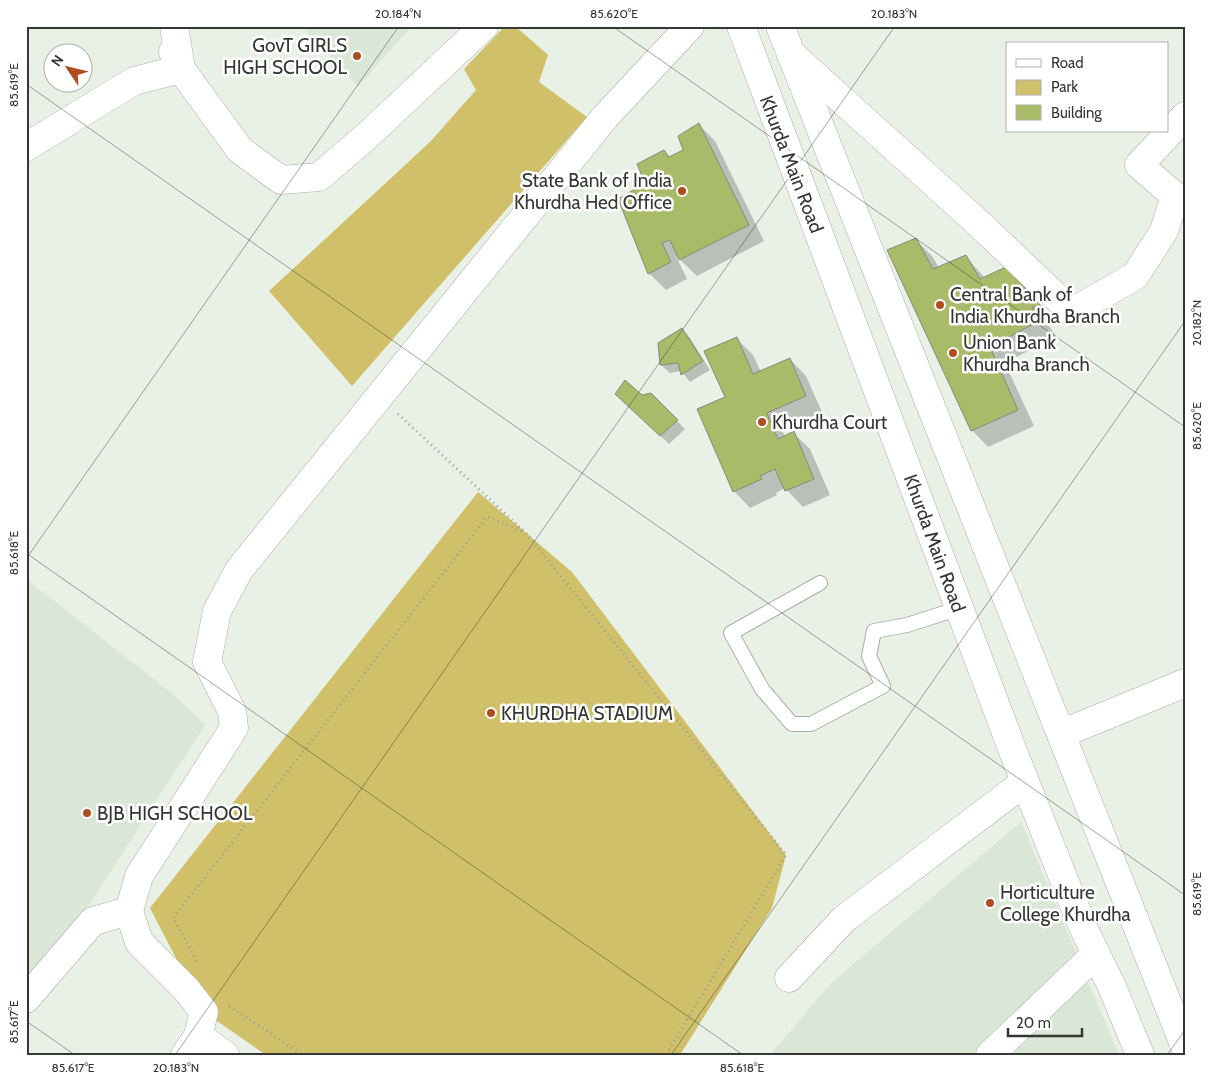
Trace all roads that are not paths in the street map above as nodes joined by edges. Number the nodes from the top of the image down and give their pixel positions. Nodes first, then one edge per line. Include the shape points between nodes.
1 (160, 26) edge
2 (174, 26) edge
3 (484, 26) edge
4 (690, 26) edge
5 (741, 26) edge
6 (780, 26) edge
7 (791, 54) junction
8 (182, 69) junction
9 (1185, 116) edge
10 (26, 147) edge
11 (1180, 198) edge
12 (820, 583) dead end
13 (960, 608) junction
14 (1185, 683) edge
15 (1060, 734) junction
16 (1025, 782) junction
17 (129, 911) junction
18 (1096, 954) junction
19 (789, 978) dead end
20 (26, 999) edge
21 (192, 1046) edge
22 (1185, 1047) edge
23 (225, 1055) edge
24 (990, 1055) edge
25 (1140, 1055) edge

1 - 8 street
2 - 8 street
3 - 8 street via 319,177 281,180 240,150
4 - 17 street via 606,116 239,570 217,611 207,662 232,711 234,728 139,876
5 - 13 street, Khurda Main Road
6 - 7 street, Khurda Main Road
7 - 11 street via 1072,312 1135,276 1164,231
7 - 15 street, Khurda Main Road
8 - 10 street via 134,81
9 - 11 street via 1139,165
12 - 13 lane via 731,633 762,688 792,724 810,724 883,686 869,656 874,631 907,625
13 - 16 street, Khurda Main Road
14 - 15 street
15 - 22 street, Khurda Main Road
16 - 18 street, Khurda Main Road
16 - 19 street via 844,919
17 - 20 street via 93,921
17 - 21 street via 139,942 204,1012
18 - 24 street
18 - 25 street, Khurda Main Road
21 - 23 street

